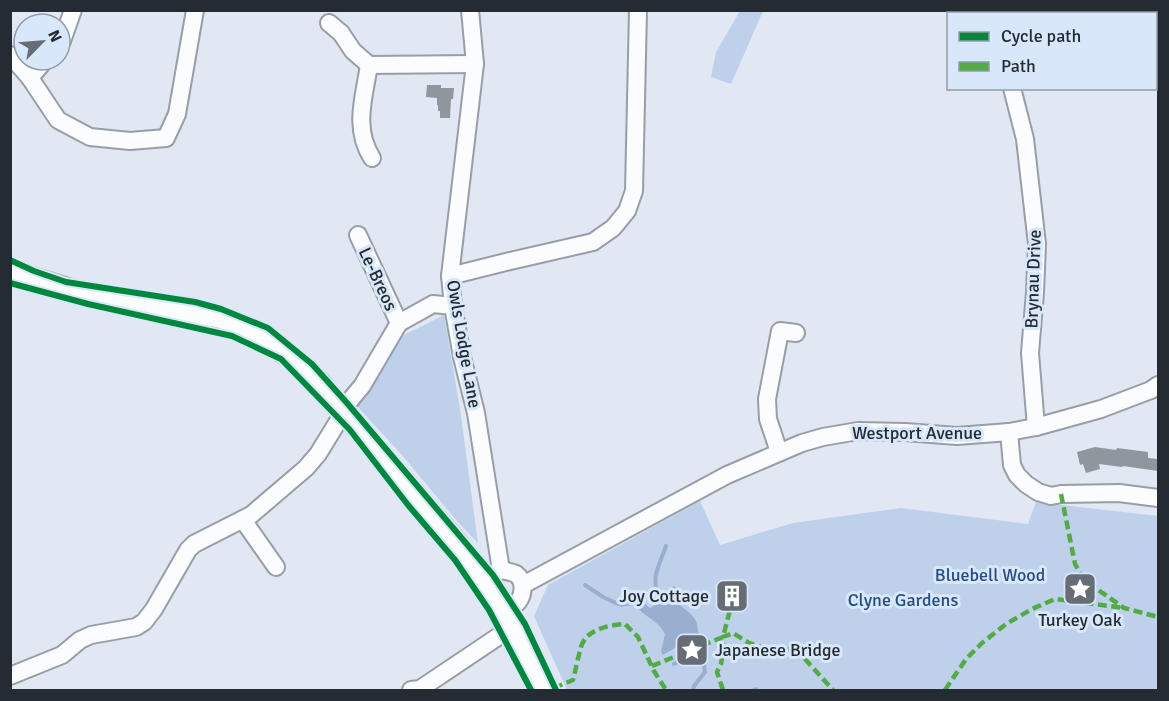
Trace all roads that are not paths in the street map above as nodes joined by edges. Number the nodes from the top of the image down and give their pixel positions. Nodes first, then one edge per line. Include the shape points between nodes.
1 (195, 10) edge
2 (470, 10) edge
3 (638, 10) edge
4 (329, 23) dead end
5 (10, 55) edge
6 (475, 64) junction
7 (369, 65) junction
8 (35, 72) edge
9 (30, 78) junction
10 (1013, 93) edge
11 (372, 158) dead end
12 (358, 235) dead end
13 (10, 271) edge
14 (450, 276) junction
15 (453, 306) junction
16 (399, 323) junction
17 (786, 327) dead end
18 (1158, 385) edge
19 (343, 412) junction
20 (1035, 426) junction
21 (1009, 432) junction
22 (779, 452) junction
23 (1158, 498) edge
24 (243, 520) junction
25 (276, 567) dead end
26 (493, 575) junction
27 (523, 585) junction
28 (510, 619) junction
29 (10, 676) edge
30 (417, 690) edge
31 (546, 690) edge

1 - 9 street via 177,114 166,138 130,141 90,137 58,120
2 - 6 street, Owls Lodge Lane
3 - 14 street via 634,192 627,211 613,228 593,242
4 - 7 street
5 - 9 street
6 - 7 street
6 - 14 street, Owls Lodge Lane
7 - 11 street via 360,123 364,144
8 - 9 street
10 - 20 street, Brynau Drive via 1025,139 1037,244 1030,353
12 - 16 street, Le-Breos
13 - 19 main road via 71,290 219,317 251,331 293,359 320,383
14 - 15 street, Owls Lodge Lane
15 - 16 street via 433,304
15 - 26 street, Owls Lodge Lane via 476,413
16 - 19 street
17 - 22 street via 767,399 768,419
18 - 20 street, Westport Avenue via 1101,409
19 - 24 street via 306,468
19 - 26 main road via 457,543
20 - 21 street, Westport Avenue
21 - 22 street, Westport Avenue via 957,436 858,431 812,440
21 - 23 street via 1017,476 1038,492 1050,496 1119,493
22 - 27 street, Westport Avenue
24 - 25 street
24 - 29 street via 188,550 144,622 91,635 62,654
26 - 27 street via 514,573
26 - 28 main road
27 - 28 street
28 - 30 street
28 - 31 main road

